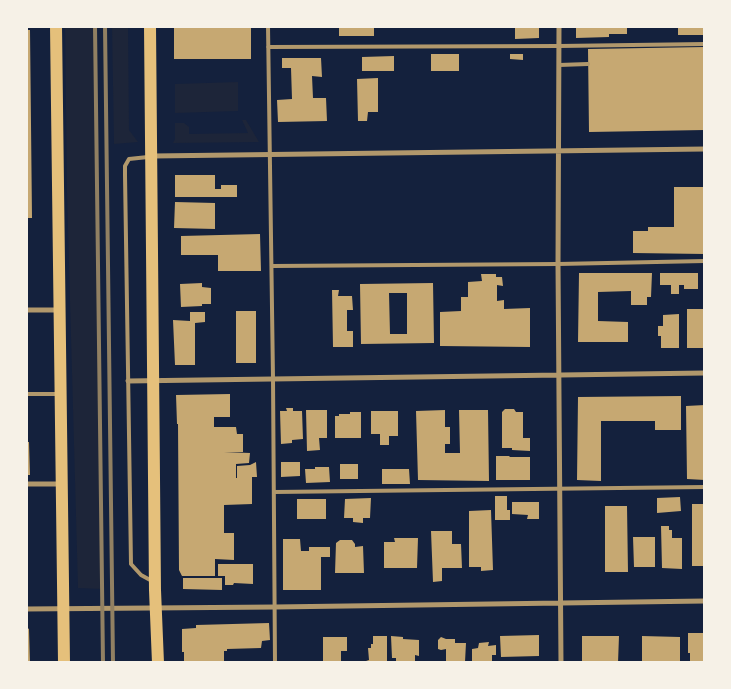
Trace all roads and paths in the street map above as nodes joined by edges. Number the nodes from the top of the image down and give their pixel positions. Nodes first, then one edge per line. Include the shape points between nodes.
1 (56, 26) edge
2 (150, 26) edge
3 (268, 26) edge
4 (559, 26) edge
5 (705, 44) edge
6 (559, 46) junction
7 (268, 47) junction
8 (588, 64) dead end
9 (559, 65) junction
10 (705, 149) edge
11 (559, 151) junction
12 (269, 155) junction
13 (150, 156) junction
14 (705, 261) edge
15 (558, 264) junction
16 (272, 266) junction
17 (26, 310) edge
18 (59, 310) junction
19 (705, 373) edge
20 (558, 375) junction
21 (274, 378) junction
22 (128, 381) junction
23 (153, 381) junction
24 (26, 394) edge
25 (61, 394) junction
26 (26, 484) edge
27 (62, 484) junction
28 (705, 487) edge
29 (559, 490) junction
30 (274, 492) junction
31 (155, 582) junction
32 (705, 601) edge
33 (560, 602) junction
34 (274, 607) junction
35 (63, 608) junction
36 (156, 608) junction
37 (26, 609) edge
38 (64, 663) edge
39 (158, 663) edge
40 (275, 663) edge
41 (561, 663) edge

1 - 18 main road
2 - 13 main road
3 - 7 lane
4 - 6 street
5 - 6 lane
6 - 7 lane
6 - 9 street
7 - 12 lane
8 - 9 lane
9 - 11 street
10 - 11 street
11 - 12 street
11 - 15 street
12 - 13 street
12 - 16 lane
13 - 22 lane via 129,159 126,166
13 - 23 main road
14 - 15 lane
15 - 16 lane
15 - 20 street
16 - 21 lane
17 - 18 street
18 - 25 main road
19 - 20 street
20 - 21 street
20 - 29 street
21 - 23 street
21 - 30 lane
22 - 23 street
22 - 31 lane via 131,564 141,576
23 - 31 main road
24 - 25 lane
25 - 27 main road
26 - 27 street
27 - 35 main road
28 - 29 lane
29 - 30 lane
29 - 33 street
30 - 34 lane
31 - 36 main road
32 - 33 street
33 - 34 street
33 - 41 street
34 - 36 street
34 - 40 lane
35 - 36 street
35 - 37 street
35 - 38 main road
36 - 39 main road

